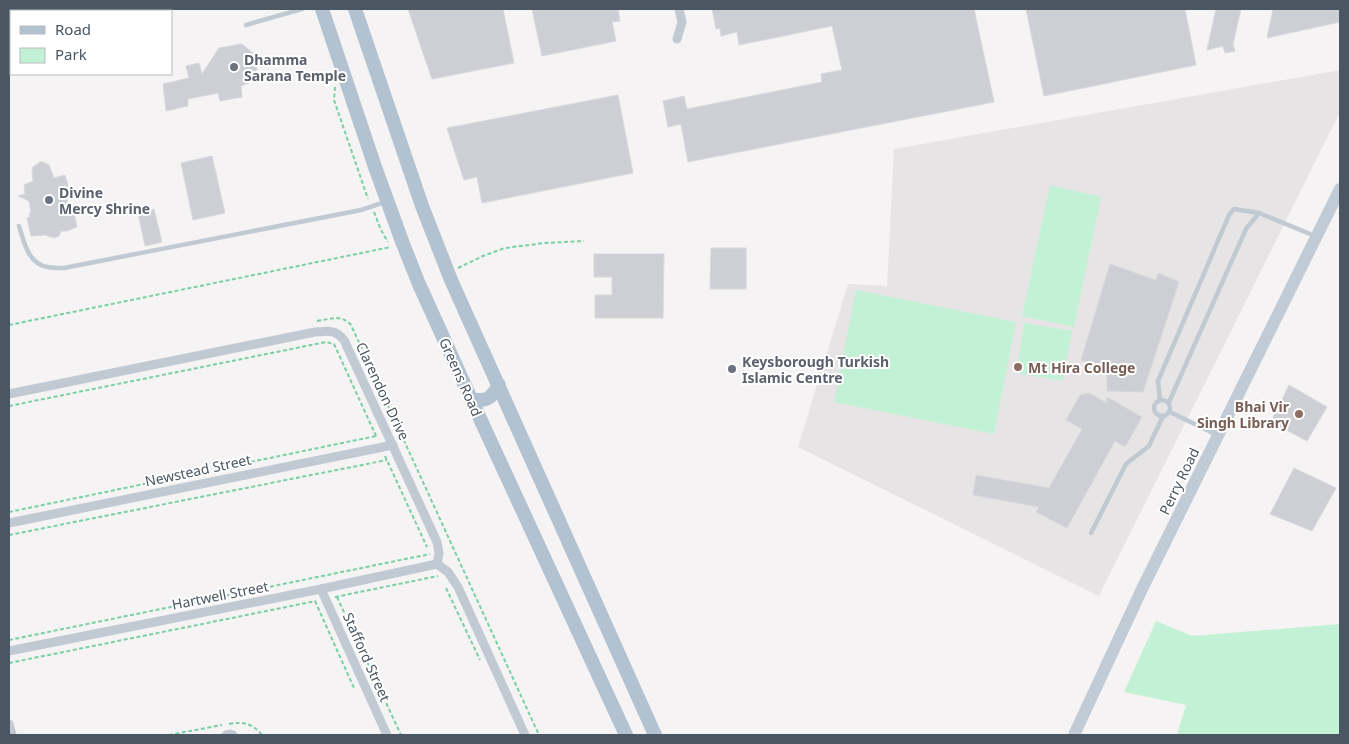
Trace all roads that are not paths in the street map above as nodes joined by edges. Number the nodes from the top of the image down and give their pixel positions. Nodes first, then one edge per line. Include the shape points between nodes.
1 (302, 9) edge
2 (322, 9) edge
3 (355, 9) edge
4 (680, 9) edge
5 (246, 25) dead end
6 (677, 39) dead end
7 (1340, 188) edge
8 (387, 201) junction
9 (1258, 213) junction
10 (19, 226) dead end
11 (1316, 237) junction
12 (499, 385) junction
13 (9, 394) edge
14 (471, 399) junction
15 (1160, 400) junction
16 (1168, 402) junction
17 (1170, 412) junction
18 (1163, 416) junction
19 (1218, 436) junction
20 (392, 445) junction
21 (9, 523) edge
22 (1092, 533) dead end
23 (437, 564) junction
24 (322, 589) junction
25 (9, 651) edge
26 (9, 724) edge
27 (12, 735) edge
28 (226, 735) edge
29 (234, 735) edge
30 (387, 735) edge
31 (525, 735) edge
32 (626, 735) edge
33 (655, 735) edge
34 (1074, 735) edge

1 - 5 lane
2 - 8 main road, Greens Road
3 - 12 main road via 422,206
4 - 6 street via 682,22
7 - 11 main road, Perry Road
8 - 10 lane via 364,209 64,268 46,267 33,260
8 - 14 main road, Greens Road via 416,276
9 - 11 lane
9 - 15 lane via 1234,209 1229,215 1158,381
9 - 16 lane via 1246,229
11 - 19 main road, Perry Road
12 - 14 main road via 486,399
12 - 33 main road
13 - 20 street, Clarendon Drive via 314,332 332,332 344,340
14 - 32 main road, Greens Road
15 - 16 lane
15 - 18 lane via 1154,408
16 - 17 lane
17 - 18 lane
17 - 19 lane
18 - 22 lane via 1149,446 1126,464
19 - 34 main road, Perry Road
20 - 21 street, Newstead Street
20 - 23 street, Clarendon Drive via 437,542
23 - 24 street, Hartwell Street
23 - 31 street via 448,572 458,587
24 - 25 street, Hartwell Street
24 - 30 street, Stafford Street
26 - 27 street
28 - 29 street

